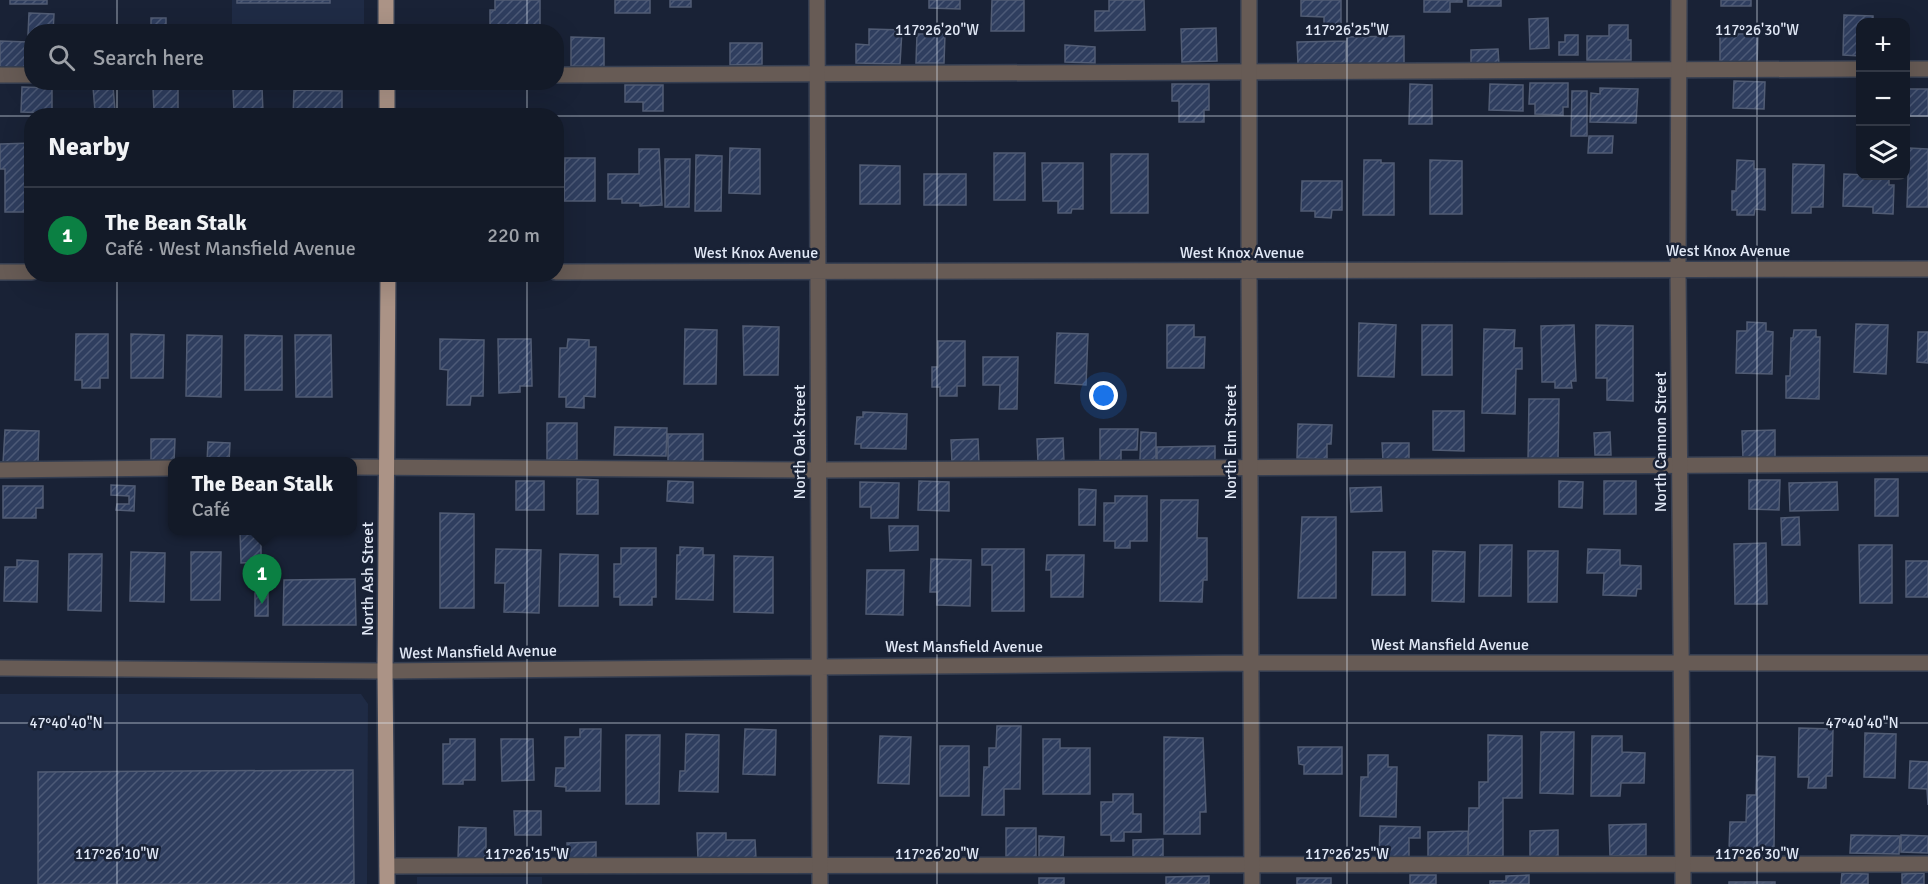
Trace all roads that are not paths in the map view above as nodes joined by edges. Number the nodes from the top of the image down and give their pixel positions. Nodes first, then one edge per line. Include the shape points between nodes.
1 (386, 0) edge
2 (817, 0) edge
3 (1249, 0) edge
4 (1679, 0) edge
5 (386, 24) edge
6 (1678, 69) junction
7 (1856, 69) edge
8 (1910, 69) edge
9 (1928, 69) edge
10 (1249, 74) junction
11 (0, 75) edge
12 (24, 75) edge
13 (564, 75) edge
14 (816, 75) junction
15 (387, 90) edge
16 (387, 108) edge
17 (1678, 269) junction
18 (1928, 269) edge
19 (818, 271) junction
20 (1249, 271) junction
21 (0, 272) edge
22 (24, 272) edge
23 (564, 272) edge
24 (388, 282) edge
25 (1928, 464) edge
26 (1680, 465) junction
27 (357, 467) edge
28 (387, 467) junction
29 (168, 468) edge
30 (1250, 468) junction
31 (0, 470) edge
32 (818, 470) junction
33 (1250, 663) junction
34 (1681, 663) junction
35 (1928, 663) edge
36 (819, 666) junction
37 (0, 668) edge
38 (385, 671) junction
39 (820, 864) junction
40 (1252, 864) junction
41 (1683, 864) junction
42 (1928, 864) edge
43 (387, 866) junction
44 (387, 884) edge
45 (820, 884) edge
46 (1252, 884) edge
47 (1683, 884) edge

1 - 5 main road
2 - 14 street, North Oak Street
3 - 10 street, North Elm Street
4 - 6 street, North Cannon Street
6 - 7 street
6 - 10 street
6 - 17 street, North Cannon Street
8 - 9 street
10 - 14 street
10 - 20 street, North Elm Street
11 - 12 street
13 - 14 street
14 - 19 street, North Oak Street
15 - 16 main road
17 - 18 street, West Knox Avenue
17 - 20 street, West Knox Avenue
17 - 26 street, North Cannon Street
19 - 20 street, West Knox Avenue
19 - 23 street, West Knox Avenue
19 - 32 street, North Oak Street
20 - 30 street, North Elm Street
21 - 22 street
24 - 28 main road, North Ash Street
25 - 26 street
26 - 30 street
26 - 34 street, North Cannon Street
27 - 28 street
28 - 32 street
28 - 38 main road, North Ash Street
29 - 31 street
30 - 32 street
30 - 33 street, North Elm Street
32 - 36 street, North Oak Street
33 - 34 street, West Mansfield Avenue
33 - 36 street, West Mansfield Avenue
33 - 40 street, North Elm Street
34 - 35 street, West Mansfield Avenue
34 - 41 street, North Cannon Street
36 - 38 street, West Mansfield Avenue
36 - 39 street, North Oak Street
37 - 38 street, West Mansfield Avenue
38 - 43 main road, North Ash Street
39 - 40 street
39 - 43 street
39 - 45 street, North Oak Street
40 - 41 street
40 - 46 street, North Elm Street
41 - 42 street
41 - 47 street, North Cannon Street
43 - 44 main road, North Ash Street

